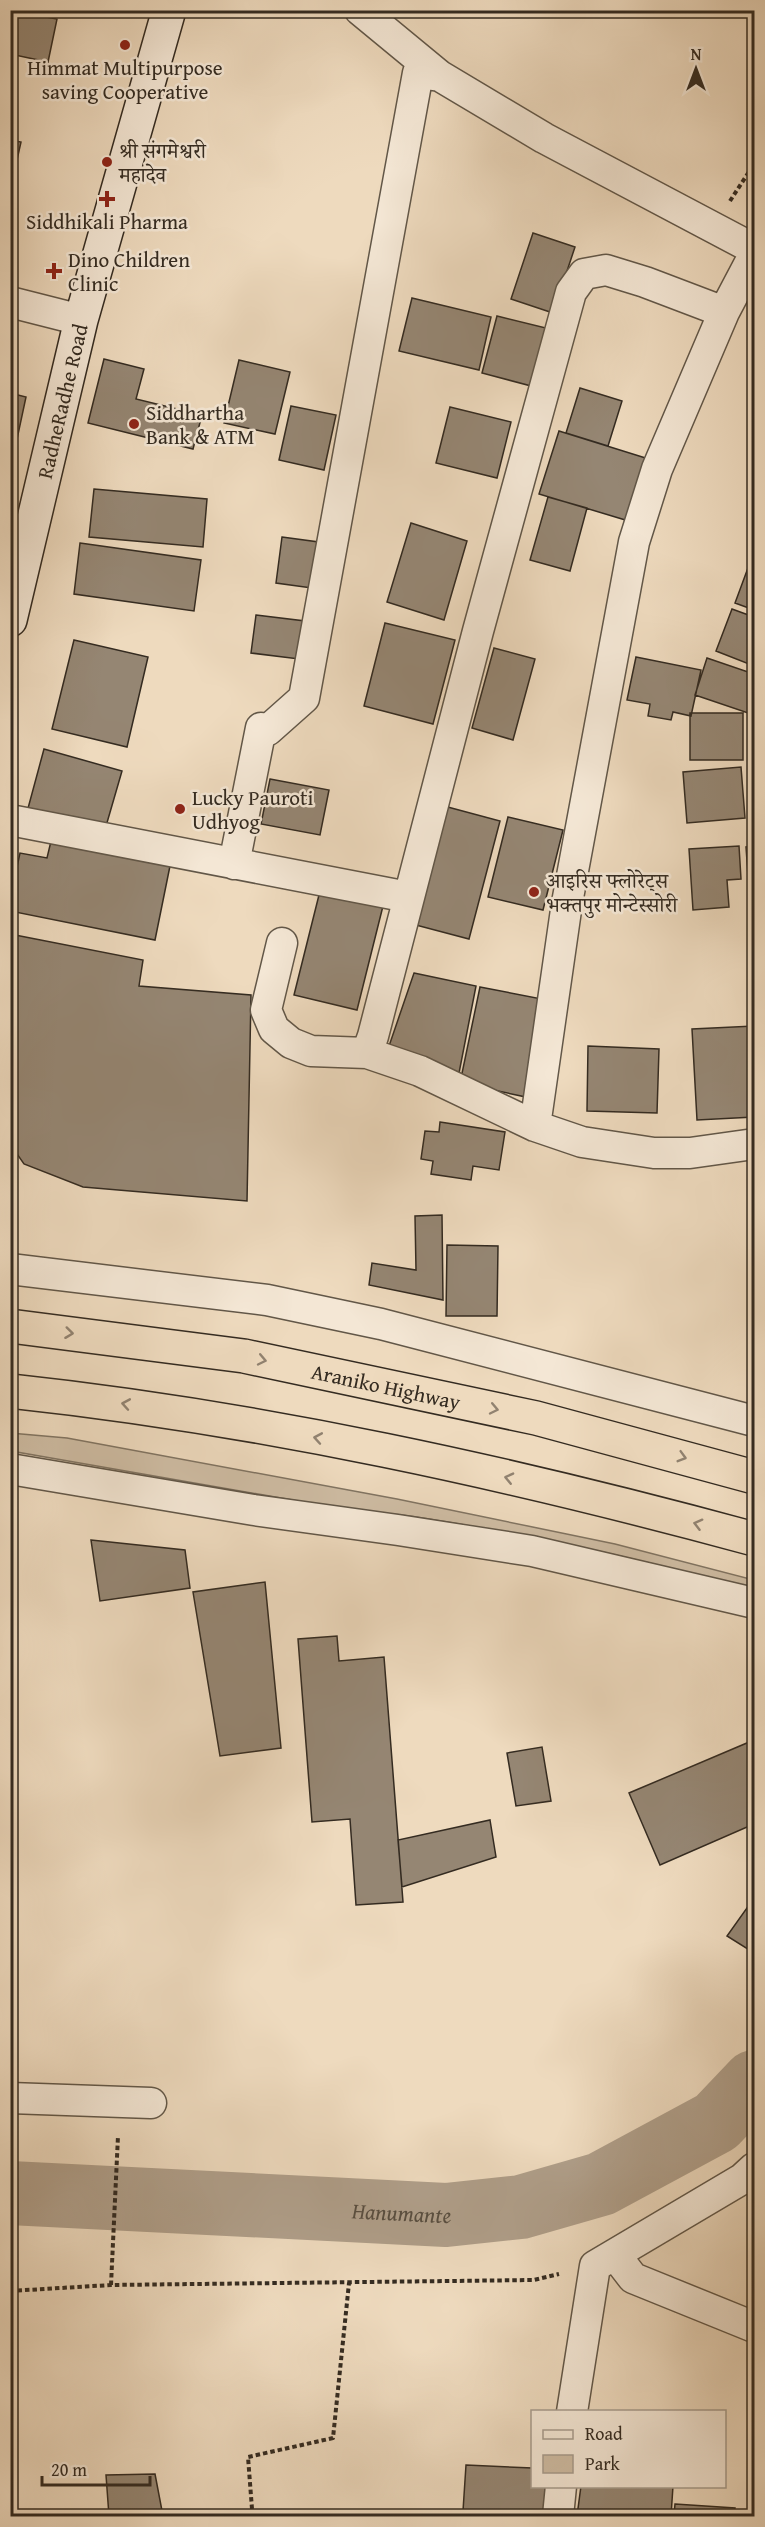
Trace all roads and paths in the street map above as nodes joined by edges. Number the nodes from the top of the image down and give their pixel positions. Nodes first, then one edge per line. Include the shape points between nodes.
1 (169, 10) edge
2 (360, 10) edge
3 (440, 76) junction
4 (754, 164) edge
5 (713, 226) junction
6 (754, 249) edge
7 (754, 255) edge
8 (10, 302) edge
9 (724, 312) junction
10 (81, 320) junction
11 (10, 620) edge
12 (10, 820) edge
13 (234, 864) junction
14 (408, 897) junction
15 (282, 943) dead end
16 (367, 1053) junction
17 (536, 1126) junction
18 (754, 1144) edge
19 (10, 1269) edge
20 (10, 1326) edge
21 (10, 1391) edge
22 (754, 1421) edge
23 (10, 1469) edge
24 (754, 1477) edge
25 (754, 1539) edge
26 (754, 1603) edge
27 (10, 2098) edge
28 (151, 2103) dead end
29 (119, 2130) dead end
30 (754, 2168) edge
31 (606, 2261) junction
32 (350, 2283) junction
33 (111, 2285) junction
34 (10, 2291) edge
35 (754, 2327) edge
36 (572, 2410) edge
37 (561, 2488) edge
38 (252, 2509) dead end
39 (558, 2517) edge

1 - 10 main road, RadheRadhe Road
2 - 3 street
3 - 5 street via 544,138
3 - 13 street via 418,73 304,698 268,730 261,728
4 - 5 path
5 - 6 street
7 - 9 street
8 - 10 street
9 - 14 street via 606,270 584,274 571,292
9 - 17 street via 657,469 634,542 567,903
10 - 11 main road, RadheRadhe Road
12 - 13 street
13 - 14 street
14 - 16 street
15 - 16 street via 266,1010 274,1029 291,1044 311,1051
16 - 17 street via 420,1071
17 - 18 street via 582,1142 654,1153 690,1153
19 - 22 street via 267,1300 381,1324
20 -> 24 highway, Araniko Highway via 244,1356 536,1418
25 -> 21 highway via 625,1504 373,1448 107,1401
23 - 26 street via 532,1551
27 - 28 street
29 - 33 path
30 - 31 street
31 - 32 path via 534,2280
31 - 35 street via 633,2278
31 - 36 street
32 - 33 path
32 - 38 path via 333,2438 248,2457
33 - 34 path
37 - 39 street

